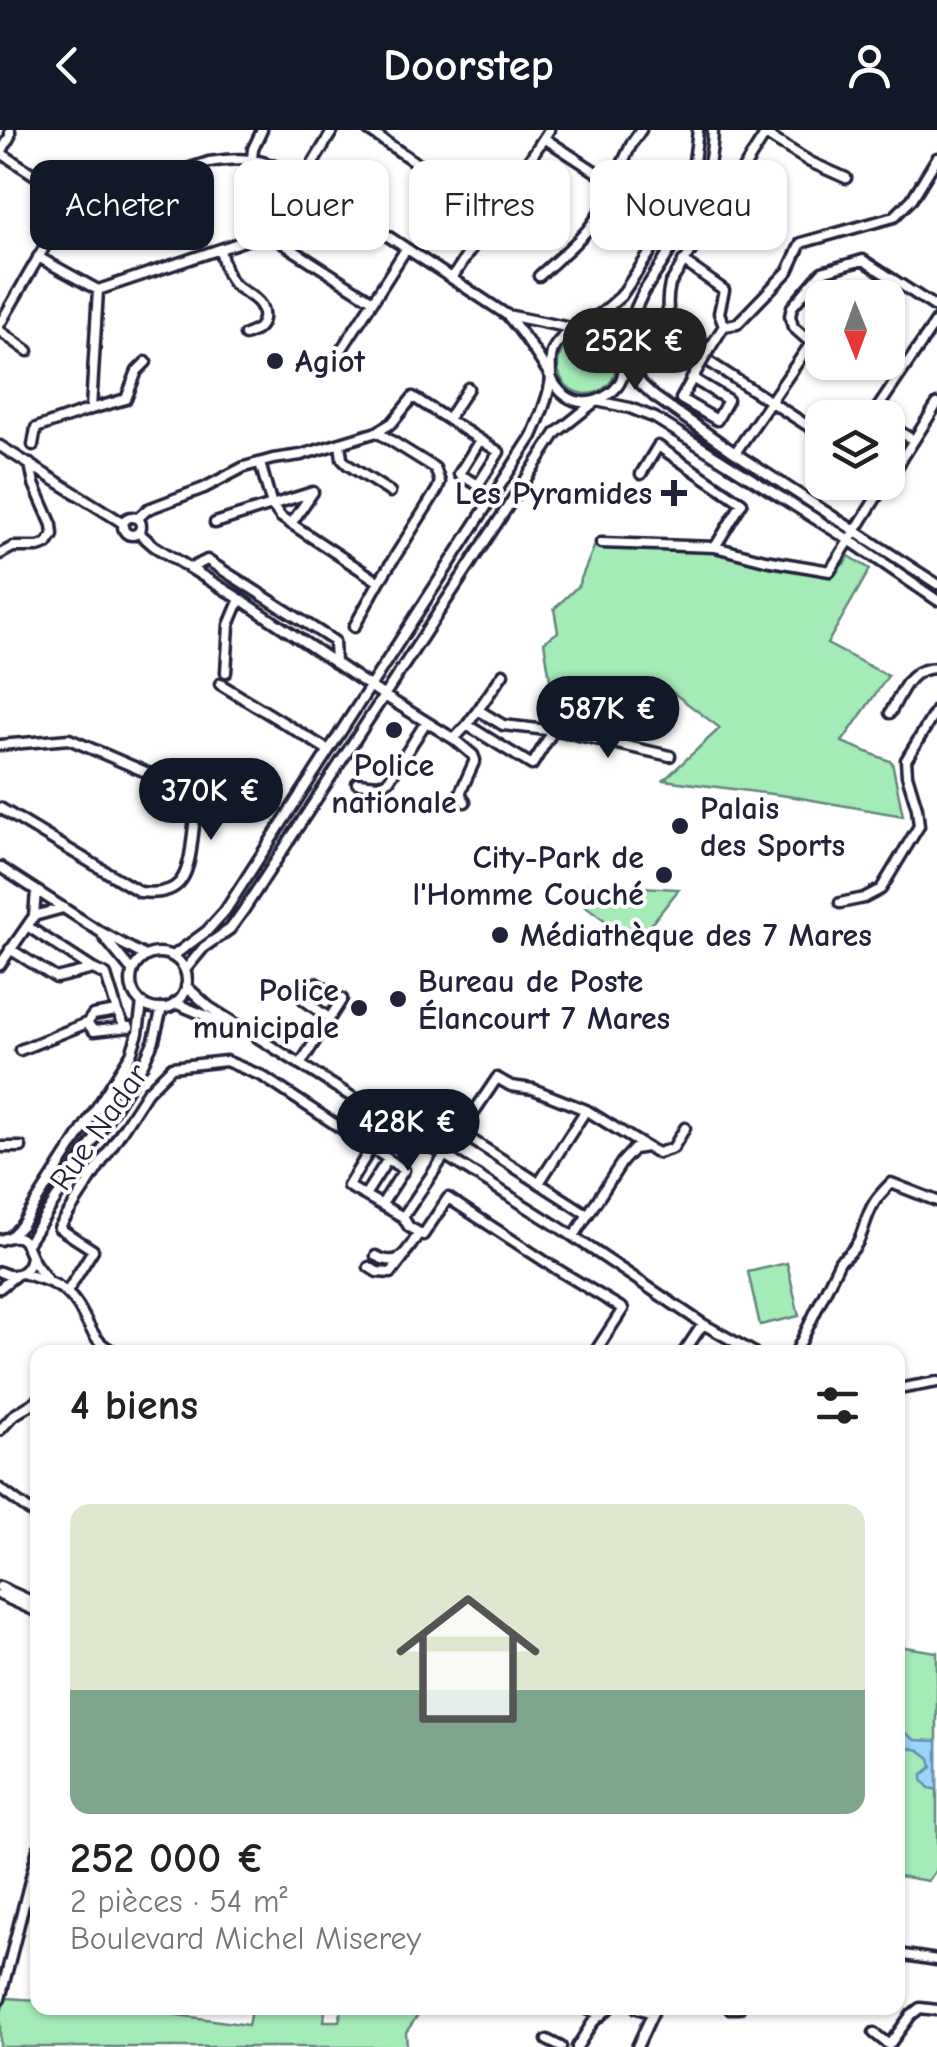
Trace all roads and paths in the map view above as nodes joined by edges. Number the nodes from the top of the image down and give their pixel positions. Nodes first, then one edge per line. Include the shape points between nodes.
1 (10, 130) edge
2 (262, 130) edge
3 (333, 130) edge
4 (368, 130) edge
5 (641, 130) edge
6 (698, 130) edge
7 (713, 130) edge
8 (767, 132) edge
9 (547, 134) edge
10 (0, 153) edge
11 (937, 158) edge
12 (252, 159) junction
13 (256, 160) edge
14 (315, 160) edge
15 (412, 160) edge
16 (624, 160) edge
17 (214, 161) edge
18 (590, 167) edge
19 (30, 172) edge
20 (846, 178) dead end
21 (590, 228) edge
22 (389, 238) edge
23 (406, 249) junction
24 (43, 250) edge
25 (220, 250) junction
26 (38, 257) junction
27 (683, 261) junction
28 (539, 276) dead end
29 (452, 278) junction
30 (98, 290) junction
31 (373, 301) junction
32 (937, 308) edge
33 (508, 315) junction
34 (937, 320) edge
35 (724, 326) junction
36 (0, 328) edge
37 (576, 330) junction
38 (245, 335) dead end
39 (687, 348) dead end
40 (28, 351) dead end
41 (623, 356) junction
42 (700, 356) dead end
43 (146, 362) dead end
44 (332, 364) dead end
45 (694, 375) junction
46 (551, 377) junction
47 (468, 388) dead end
48 (885, 400) edge
49 (596, 401) junction
50 (771, 402) junction
51 (937, 404) edge
52 (91, 408) junction
53 (448, 420) junction
54 (805, 425) edge
55 (378, 432) junction
56 (905, 434) edge
57 (480, 440) junction
58 (914, 440) junction
59 (340, 444) junction
60 (33, 445) dead end
61 (0, 446) edge
62 (735, 453) junction
63 (905, 454) edge
64 (260, 463) junction
65 (30, 464) junction
66 (641, 474) dead end
67 (390, 492) dead end
68 (875, 500) edge
69 (272, 504) junction
70 (138, 518) junction
71 (124, 523) junction
72 (215, 523) dead end
73 (291, 524) junction
74 (139, 533) junction
75 (852, 535) junction
76 (600, 543) dead end
77 (715, 548) junction
78 (0, 554) edge
79 (191, 568) junction
80 (379, 582) junction
81 (937, 584) edge
82 (240, 599) junction
83 (937, 600) edge
84 (354, 627) dead end
85 (335, 663) junction
86 (937, 668) edge
87 (226, 672) dead end
88 (503, 674) dead end
89 (220, 684) dead end
90 (371, 686) junction
91 (382, 695) junction
92 (937, 709) edge
93 (478, 710) junction
94 (890, 713) dead end
95 (426, 722) junction
96 (467, 725) junction
97 (553, 731) junction
98 (454, 739) junction
99 (0, 745) edge
100 (328, 750) junction
101 (670, 756) dead end
102 (357, 783) dead end
103 (464, 802) dead end
104 (0, 808) edge
105 (0, 867) edge
106 (36, 891) junction
107 (840, 902) dead end
108 (63, 908) junction
109 (34, 916) junction
110 (27, 926) junction
111 (99, 931) junction
112 (6, 950) edge
113 (146, 956) junction
114 (173, 956) junction
115 (0, 965) edge
116 (93, 969) junction
117 (185, 970) junction
118 (132, 971) junction
119 (186, 986) junction
120 (142, 1003) junction
121 (175, 1004) junction
122 (162, 1008) junction
123 (117, 1011) junction
124 (330, 1018) junction
125 (87, 1023) junction
126 (125, 1027) junction
127 (138, 1028) junction
128 (262, 1040) junction
129 (20, 1050) dead end
130 (301, 1063) junction
131 (586, 1110) junction
132 (113, 1111) junction
133 (685, 1128) dead end
134 (461, 1133) junction
135 (96, 1137) junction
136 (0, 1147) edge
137 (21, 1147) dead end
138 (371, 1148) junction
139 (646, 1148) junction
140 (445, 1156) junction
141 (388, 1159) junction
142 (538, 1183) junction
143 (365, 1194) junction
144 (937, 1201) edge
145 (382, 1204) junction
146 (588, 1214) junction
147 (402, 1217) junction
148 (419, 1233) junction
149 (574, 1236) junction
150 (5, 1238) edge
151 (27, 1244) junction
152 (405, 1255) junction
153 (376, 1256) dead end
154 (31, 1257) junction
155 (369, 1267) dead end
156 (0, 1272) edge
157 (18, 1274) junction
158 (47, 1280) junction
159 (0, 1288) edge
160 (67, 1292) junction
161 (703, 1324) junction
162 (102, 1345) edge
163 (600, 1345) edge
164 (689, 1345) edge
165 (740, 1345) edge
166 (799, 1345) edge
167 (937, 1382) edge
168 (905, 1388) edge
169 (30, 1405) edge
170 (0, 1430) edge
171 (0, 1489) edge
172 (30, 1511) edge
173 (0, 1587) edge
174 (0, 1595) edge
175 (30, 1604) edge
176 (30, 1605) edge
177 (30, 1881) edge
178 (905, 1955) edge
179 (937, 1960) edge
180 (0, 1999) edge
181 (937, 2010) edge
182 (597, 2015) edge
183 (652, 2015) edge
184 (874, 2033) dead end
185 (546, 2040) dead end
186 (561, 2047) edge
187 (577, 2047) edge
188 (637, 2047) edge

1 - 10 street
2 - 12 street
3 - 14 street
4 - 15 street
5 - 16 street
6 - 37 street via 693,170 677,212 620,296
7 - 41 street via 696,207 642,293
8 - 20 street
8 - 27 street
9 - 18 street
9 - 29 street
10 - 19 street
11 - 35 street via 894,217 801,242 788,271 737,324
12 - 13 street
12 - 17 street
21 - 28 street
22 - 23 street
23 - 29 street
23 - 31 street
24 - 26 street
25 - 30 street
25 - 31 street via 258,237 273,239
25 - 38 street via 228,276 262,310 258,328
26 - 30 street
26 - 36 street
27 - 35 street via 724,290
27 - 39 street via 670,284 667,310
29 - 33 street
30 - 52 street
31 - 44 street
32 - 50 street via 863,260 822,272 790,316 811,343
33 - 37 street
33 - 46 street
34 - 48 street
35 - 45 street, bridge
36 - 40 street
37 - 41 street via 601,331
37 - 46 street via 552,351
41 - 49 street via 621,380
41 - 62 street via 654,396
42 - 50 street
43 - 52 street via 126,399
45 - 45 street via 728,400 716,420 679,398
46 - 49 street via 572,400
46 - 90 street via 532,436
47 - 53 street
49 - 75 street via 655,418
49 - 91 street via 556,433
50 - 54 street
50 - 62 street
51 - 58 street
52 - 60 street via 36,428
53 - 55 street via 412,397
53 - 57 street
55 - 59 street
55 - 80 street via 435,468 440,482
56 - 58 street
57 - 57 street via 459,474 478,485 499,452
58 - 63 street
59 - 64 street
59 - 67 street via 348,465
61 - 65 street
62 - 75 street
64 - 69 street
64 - 70 street
65 - 71 street
65 - 78 street via 53,535 38,547
66 - 77 street via 658,446 742,503
68 - 75 street
69 - 72 street
69 - 73 street
69 - 73 street via 313,492
70 - 71 street
70 - 74 street
71 - 74 street via 127,534
73 - 80 street
74 - 79 street
75 - 77 street via 830,571
75 - 81 street
75 - 83 street
76 - 77 street
79 - 82 street
79 - 85 street via 207,560 334,641
80 - 84 street
82 - 85 street
82 - 87 street via 229,625
85 - 90 street
86 - 94 street via 912,674
88 - 93 street
89 - 100 street
90 - 91 street
90 - 100 street
91 - 95 street
91 - 117 street via 230,930
92 - 107 street via 906,760 919,826 881,889
93 - 96 street
93 - 97 street via 503,725
95 - 98 street
95 - 102 street via 388,780
96 - 97 street via 532,765
96 - 98 street
97 - 101 street
98 - 103 street via 475,760
99 - 104 street via 69,738 198,794 189,870 180,884 158,894 140,892
100 - 114 street via 226,911
105 - 106 street
106 - 108 street
106 - 109 street
108 - 109 street
108 - 111 street
109 - 110 street
110 - 112 street
110 - 116 street
111 - 113 street
111 - 118 street
112 - 115 street
112 - 116 street via 56,978
113 - 114 street
113 - 118 street
114 - 117 street
116 - 123 street via 106,974
117 - 119 street
118 - 120 street via 131,985
119 - 121 street
119 - 128 street
120 - 122 street
120 - 127 street
121 - 122 street
121 - 128 street
122 - 132 street via 144,1064
123 - 125 street via 92,1015
123 - 126 street
124 - 124 street via 304,1000 315,983 342,999
124 - 130 street
125 - 126 street via 94,1031
125 - 129 street
126 - 127 street
127 - 150 street via 118,1077 20,1226
128 - 130 street
130 - 140 street
131 - 134 street via 496,1078
131 - 139 street
131 - 142 street
132 - 135 street
132 - 135 street via 134,1109 112,1144
133 - 139 street via 674,1148
134 - 140 street
134 - 142 street
135 - 151 street
136 - 137 street
138 - 141 street, Rue Nadar
138 - 143 street via 348,1186
138 - 160 street, Rue Nadar via 262,1076 226,1061 172,1067 147,1092 59,1228 93,1250
139 - 146 street via 634,1149 622,1162
140 - 147 street
140 - 149 street
141 - 143 street
141 - 145 street via 404,1170
142 - 146 street
143 - 145 street
144 - 166 street via 891,1184 874,1201 864,1234 840,1261
145 - 147 street
146 - 149 street
147 - 148 street
148 - 152 street
148 - 163 street via 448,1198 622,1309
149 - 161 street
150 - 151 street
151 - 154 street
152 - 153 street
152 - 155 street via 391,1273
154 - 157 street
154 - 158 street
156 - 157 street
157 - 158 street
157 - 159 street
158 - 160 street
160 - 162 street
161 - 164 street
161 - 165 street
167 - 168 street
169 - 170 street
171 - 172 street
173 - 175 street
174 - 176 street
177 - 180 street
178 - 179 street
181 - 184 street via 920,2008 889,2044
182 - 187 street
183 - 188 street
185 - 186 street

